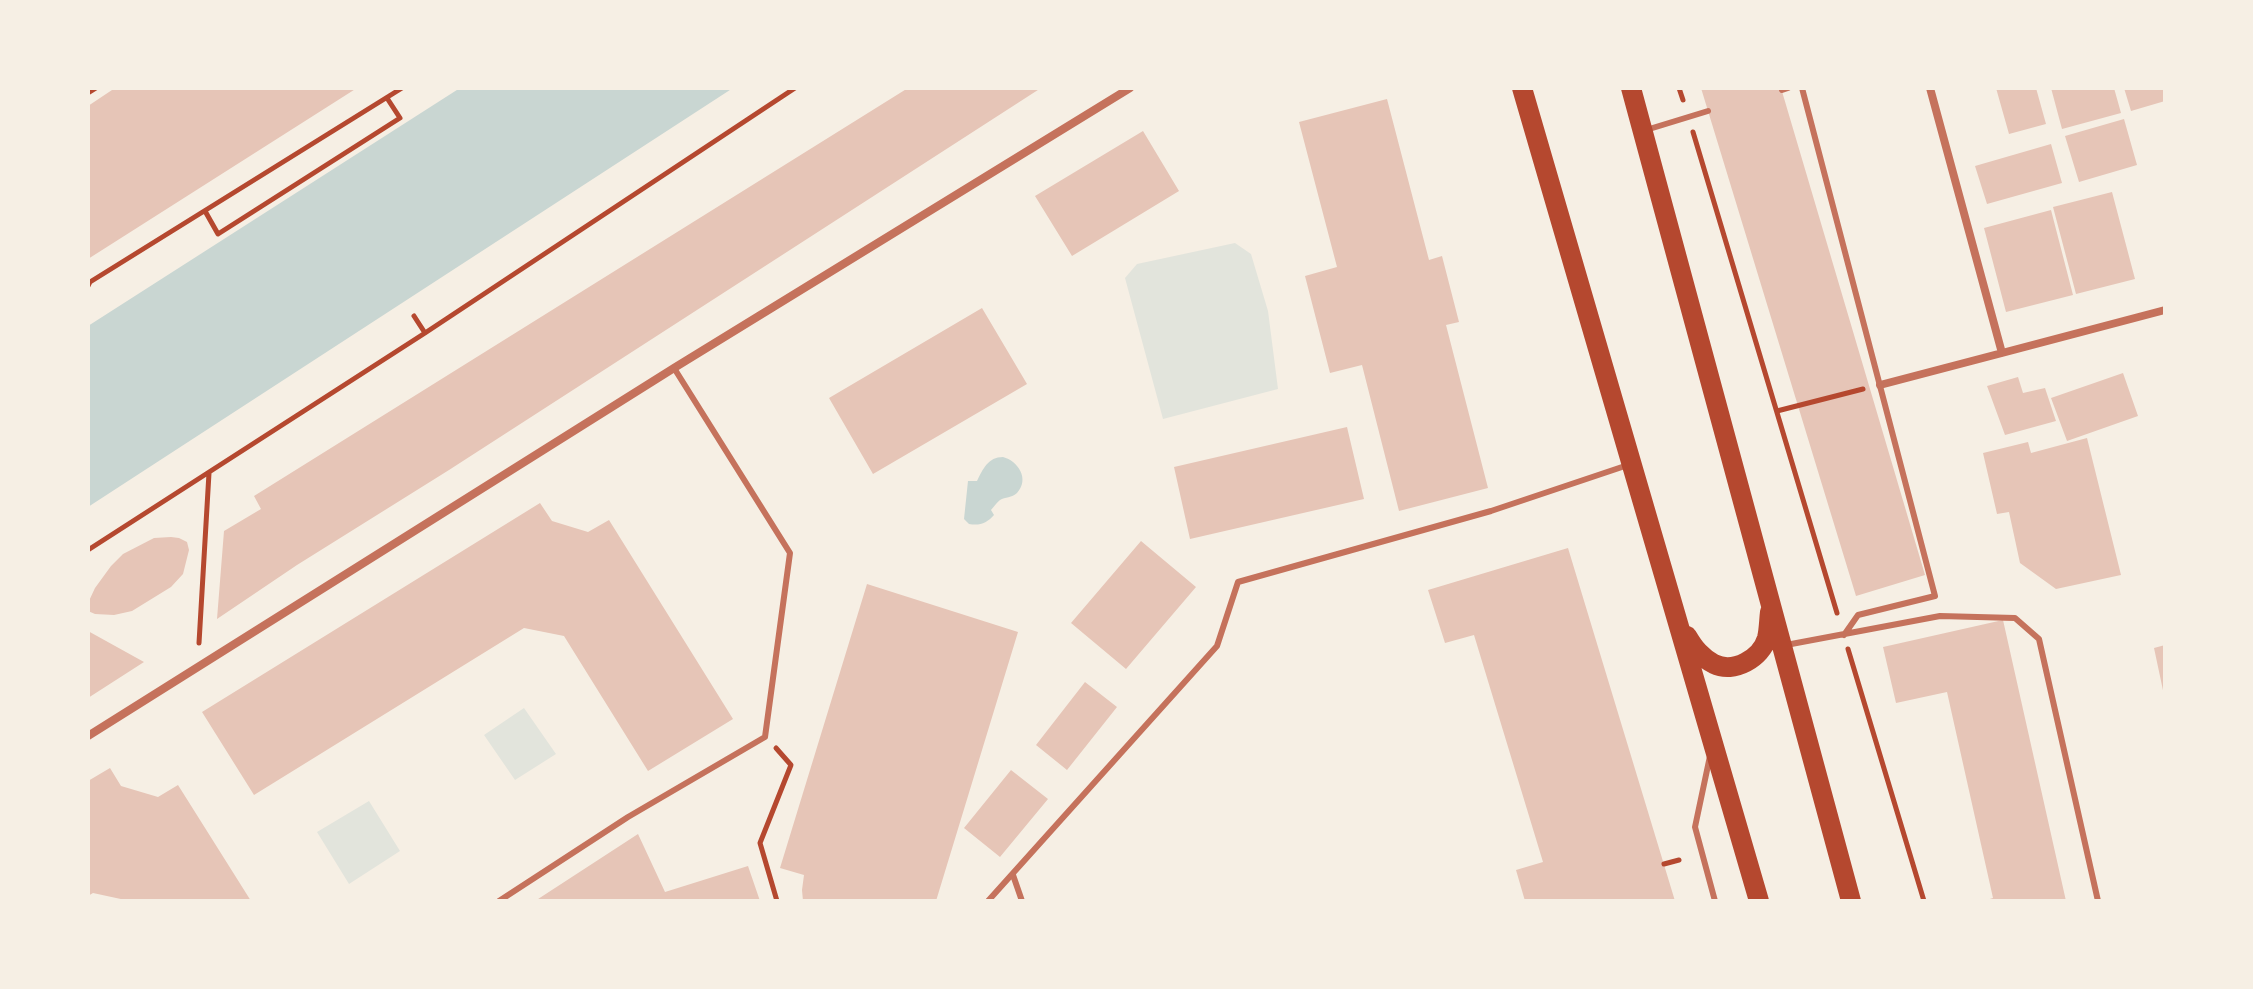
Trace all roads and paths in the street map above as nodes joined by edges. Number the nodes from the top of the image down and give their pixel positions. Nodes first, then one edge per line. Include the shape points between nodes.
1 (96, 88) edge
2 (402, 88) edge
3 (795, 88) edge
4 (1130, 88) edge
5 (1522, 88) edge
6 (1631, 88) edge
7 (1679, 88) edge
8 (1802, 88) edge
9 (1930, 88) edge
10 (88, 93) edge
11 (387, 98) junction
12 (1684, 103) dead end
13 (1708, 111) dead end
14 (1642, 131) junction
15 (1693, 132) dead end
16 (205, 211) junction
17 (88, 286) edge
18 (2165, 310) edge
19 (414, 316) dead end
20 (425, 333) junction
21 (2002, 353) junction
22 (674, 368) junction
23 (1880, 385) junction
24 (1777, 411) junction
25 (1631, 464) junction
26 (209, 472) junction
27 (88, 550) edge
28 (1771, 601) junction
29 (1678, 623) dead end
30 (1844, 635) junction
31 (1782, 646) junction
32 (197, 668) junction
33 (88, 736) edge
34 (765, 737) junction
35 (1712, 745) junction
36 (1679, 860) dead end
37 (1664, 864) dead end
38 (1013, 875) junction
39 (499, 901) edge
40 (777, 901) edge
41 (988, 901) edge
42 (1022, 901) edge
43 (1715, 901) edge
44 (1759, 901) edge
45 (1851, 901) edge
46 (1924, 901) edge
47 (2098, 901) edge

1 - 10 path
2 - 11 path
3 - 20 path
4 - 22 street
5 - 25 main road
6 - 14 main road
7 - 12 path
8 - 23 lane
9 - 21 street
11 - 16 path
11 - 16 path via 400,118 327,167 218,234
13 - 14 lane
14 - 28 main road
15 - 24 path
16 - 17 path
18 - 21 street
19 - 20 path
20 - 26 path
21 - 23 street
22 - 32 street
22 - 34 lane via 790,553
23 - 24 path
23 - 30 lane via 1935,596 1858,615
24 - 30 path
25 - 35 main road
25 - 38 lane via 1491,511 1238,582 1217,646
26 - 27 path
26 - 32 path
28 - 29 main road via 1766,639 1756,656 1740,665 1718,666 1698,654
28 - 31 main road
30 - 31 lane
30 - 46 path
30 - 47 lane via 1940,616 2015,618 2039,639
31 - 45 main road
32 - 33 street
34 - 39 lane
34 - 40 path via 791,765 760,843
35 - 43 lane via 1695,827
35 - 44 main road
36 - 37 path
38 - 41 lane
38 - 42 lane

